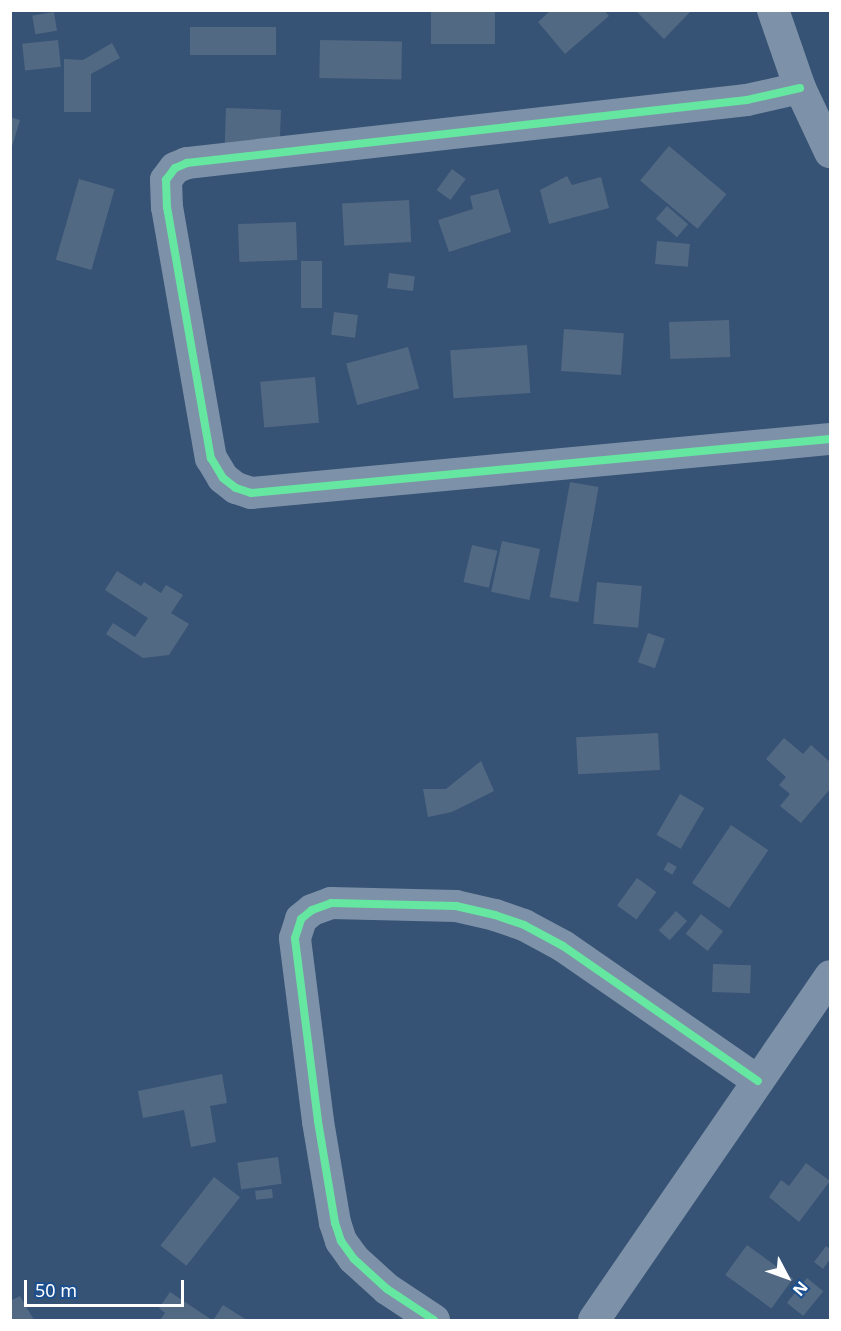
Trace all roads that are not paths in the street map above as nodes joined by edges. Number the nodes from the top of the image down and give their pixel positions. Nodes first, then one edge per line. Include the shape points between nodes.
1 (773, 10) edge
2 (800, 88) junction
3 (831, 152) edge
4 (831, 439) edge
5 (831, 976) edge
6 (758, 1081) junction
7 (434, 1320) edge
8 (594, 1320) edge

1 - 2 street
2 - 3 street
2 - 4 street via 747,100 187,164 175,168 166,180 167,207 211,458 223,478 236,488 251,493
5 - 6 street
6 - 7 street via 562,946 524,925 456,906 331,903 312,910 301,919 295,938 335,1223 341,1241 354,1259 387,1289
6 - 8 street

